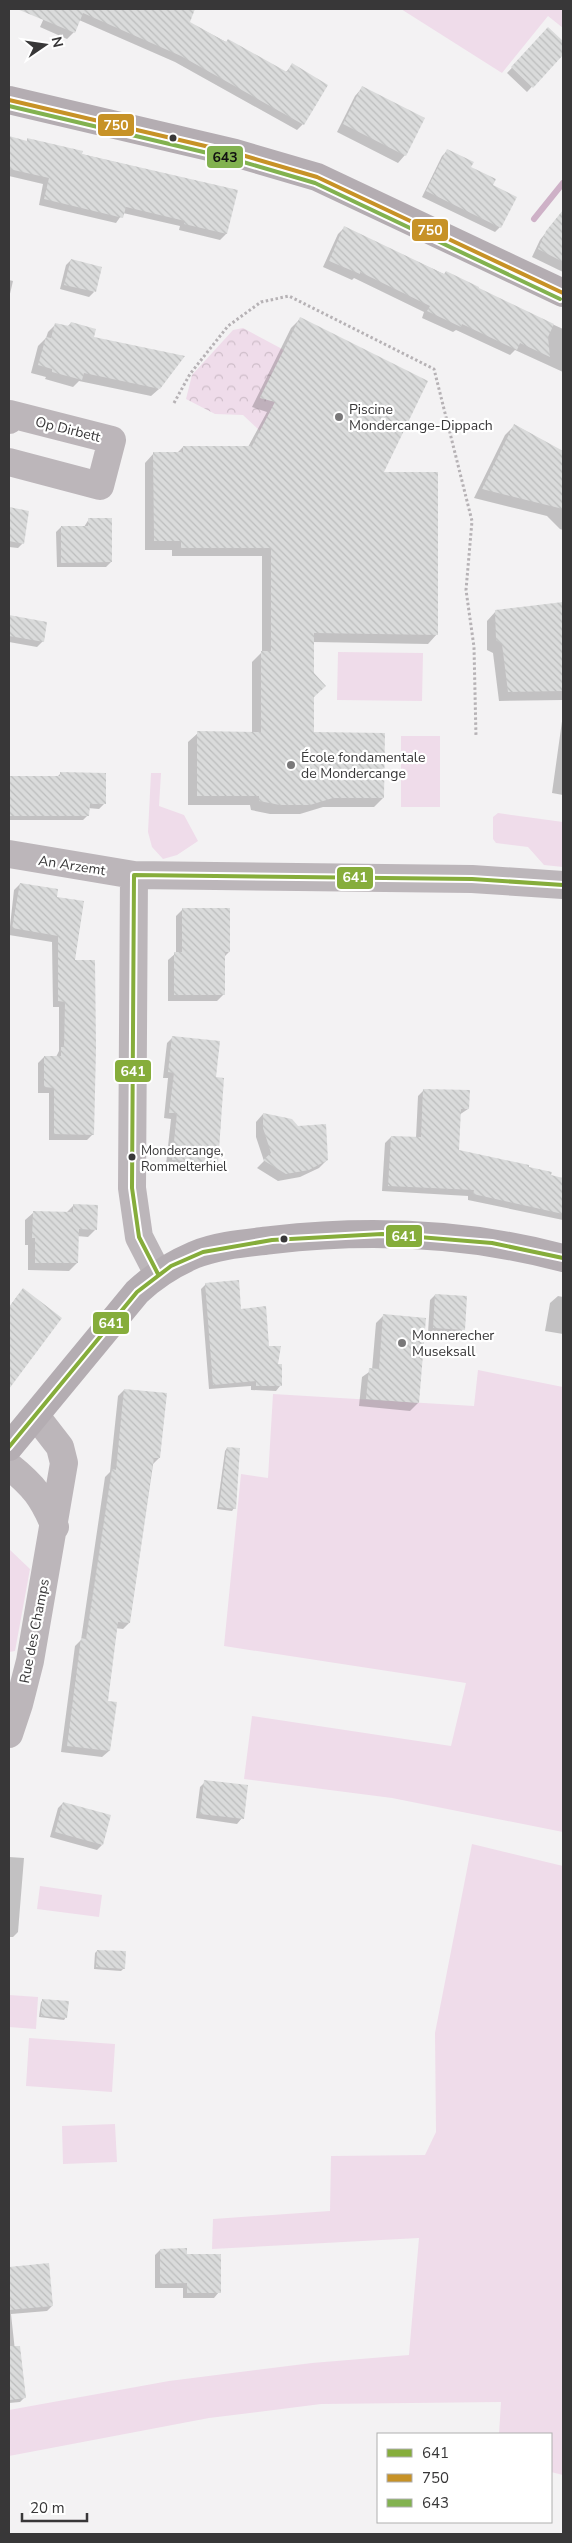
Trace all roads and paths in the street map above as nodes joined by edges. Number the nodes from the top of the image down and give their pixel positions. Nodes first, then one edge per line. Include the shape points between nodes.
1 (9, 100) edge
2 (563, 293) edge
3 (174, 403) dead end
4 (9, 420) edge
5 (9, 462) edge
6 (476, 737) dead end
7 (9, 854) edge
8 (134, 875) junction
9 (563, 885) edge
10 (563, 1258) edge
11 (158, 1274) junction
12 (36, 1416) junction
13 (9, 1447) edge
14 (9, 1466) edge
15 (55, 1527) junction
16 (9, 1734) edge

1 - 2 main road via 235,153 317,177
3 - 6 path via 190,374 228,326 260,302 289,296 434,368 472,521 466,590 474,647
4 - 5 street, Op Dirbett via 10,414 112,440 100,486
7 - 8 street, An Arzemt
8 - 9 street, An Arzemt via 472,879
8 - 11 street via 132,1188 139,1237
10 - 11 main road via 482,1242 346,1234 233,1245 196,1254
11 - 12 main road via 137,1292
12 - 13 main road
12 - 15 street, Rue des Champs via 60,1447 64,1463
14 - 15 street via 30,1483 45,1502
15 - 16 street, Rue des Champs via 30,1661

